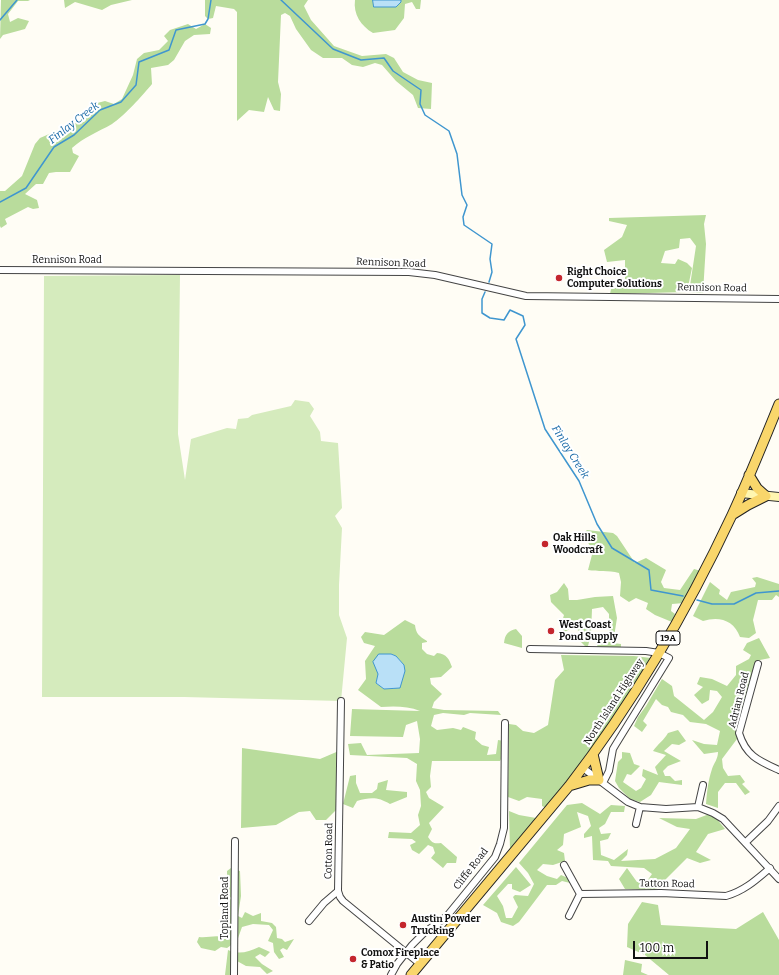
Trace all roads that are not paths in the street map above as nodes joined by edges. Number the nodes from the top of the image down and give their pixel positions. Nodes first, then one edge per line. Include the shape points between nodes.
1 (0, 270) edge
2 (779, 299) edge
3 (779, 404) edge
4 (749, 475) junction
5 (741, 494) junction
6 (766, 496) junction
7 (779, 497) edge
8 (732, 515) junction
9 (530, 649) dead end
10 (659, 654) junction
11 (758, 664) dead end
12 (341, 701) dead end
13 (505, 724) dead end
14 (593, 754) junction
15 (583, 768) junction
16 (779, 770) edge
17 (601, 781) junction
18 (703, 784) dead end
19 (569, 786) junction
20 (640, 806) junction
21 (779, 806) edge
22 (698, 807) junction
23 (636, 824) dead end
24 (235, 841) dead end
25 (746, 842) junction
26 (564, 865) dead end
27 (770, 868) junction
28 (779, 878) edge
29 (338, 891) junction
30 (580, 894) junction
31 (569, 916) dead end
32 (309, 921) dead end
33 (406, 952) junction
34 (420, 964) junction
35 (234, 975) edge
36 (391, 975) edge
37 (411, 975) edge

1 - 2 street, Rennison Road via 409,272 435,275 526,296
3 - 4 main road, North Island Highway / 19A
4 - 5 main road, North Island Highway / 19A
4 - 6 main road
5 - 6 street
5 - 8 main road, North Island Highway / 19A
6 - 7 street
6 - 8 main road
8 - 10 main road, North Island Highway / 19A
9 - 10 street via 646,651
10 - 14 main road, North Island Highway / 19A
10 - 17 street via 670,658 613,749 609,772
11 - 16 street, Adrian Road via 739,733 748,751 757,759
12 - 29 street, Cotton Road
13 - 33 street, Cliffe Road via 504,828 495,857 447,916 424,933
14 - 15 main road, North Island Highway / 19A
14 - 17 main road
15 - 17 street
15 - 19 main road, North Island Highway / 19A
17 - 19 main road via 588,780
17 - 20 street via 628,802
18 - 22 street
19 - 34 main road, North Island Highway / 19A
20 - 22 street via 666,810
20 - 23 street
21 - 25 street via 768,821
22 - 25 street via 723,819
24 - 35 street, Topland Road
25 - 27 street
26 - 30 street
27 - 28 street
27 - 30 street, Tatton Road via 746,888 726,896 661,893
29 - 32 street
29 - 33 street, Cotton Road via 343,902
30 - 31 street
33 - 34 street, Cotton Road
33 - 36 street, Cliffe Road
34 - 37 main road, North Island Highway / 19A

